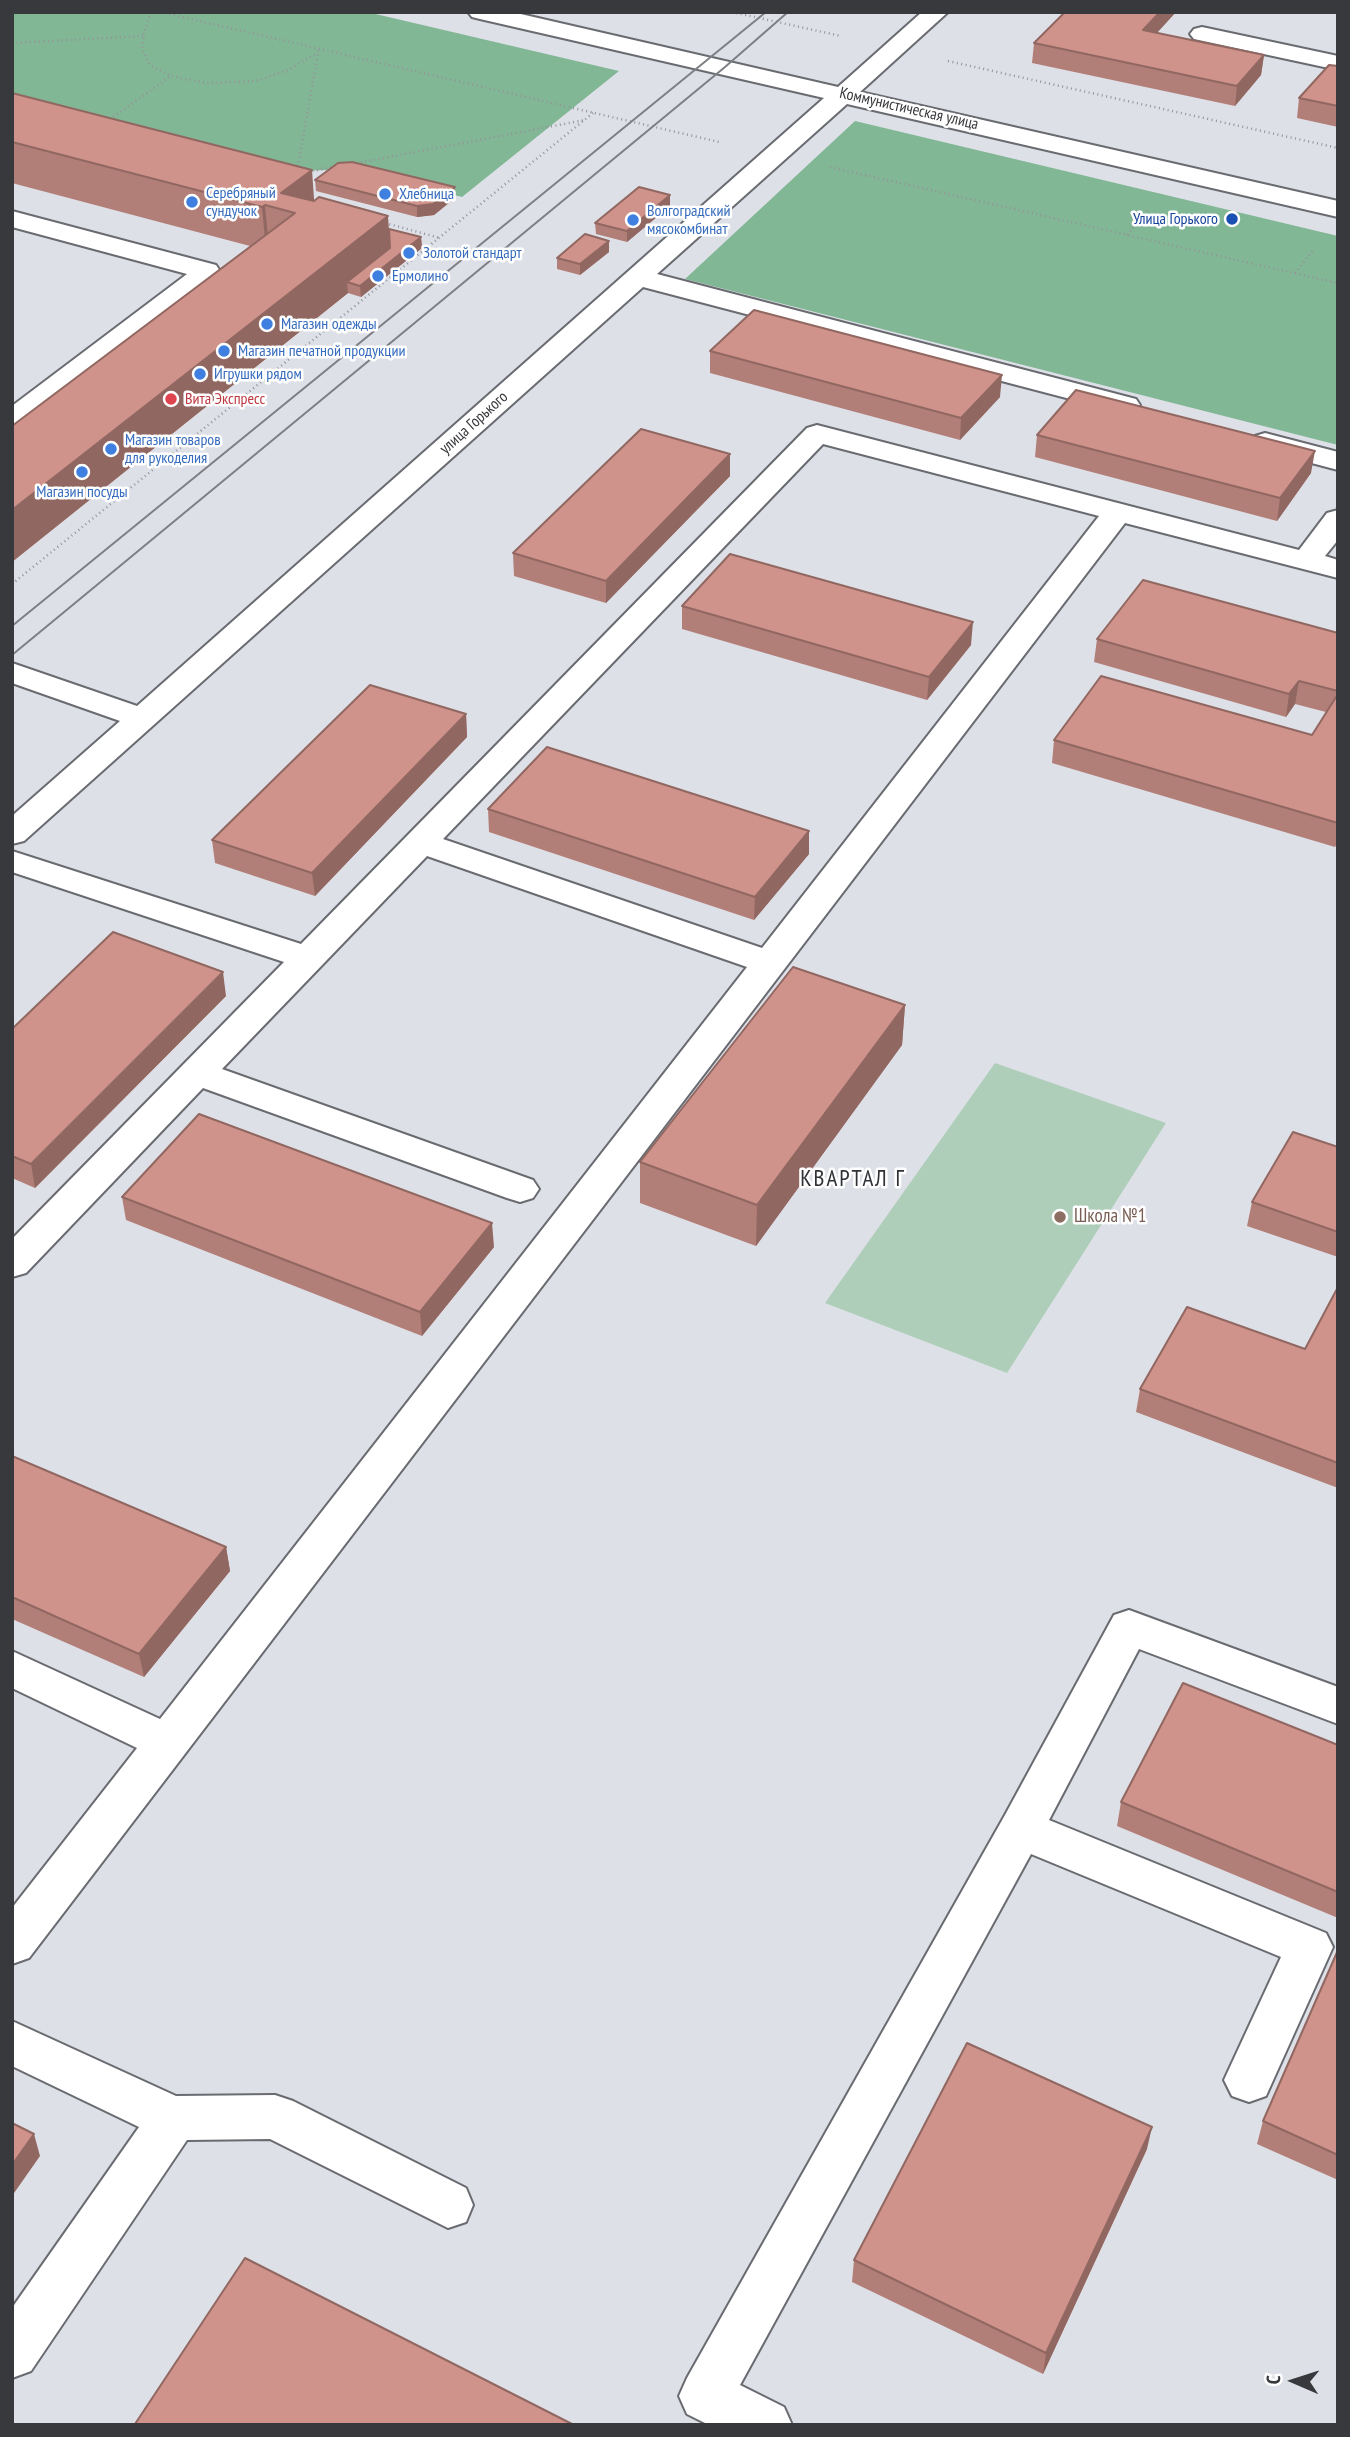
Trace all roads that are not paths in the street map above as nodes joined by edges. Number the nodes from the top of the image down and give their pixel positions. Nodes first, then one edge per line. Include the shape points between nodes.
1 (480, 12) edge
2 (936, 12) edge
3 (1224, 12) edge
4 (1338, 63) edge
5 (843, 94) junction
6 (1338, 209) edge
7 (12, 219) edge
8 (637, 277) junction
9 (1149, 411) edge
10 (12, 420) edge
11 (1244, 436) edge
12 (1338, 461) edge
13 (1118, 512) junction
14 (1338, 519) edge
15 (1306, 561) junction
16 (1338, 569) edge
17 (12, 672) edge
18 (142, 718) junction
19 (12, 834) edge
20 (421, 843) junction
21 (12, 861) edge
22 (308, 958) junction
23 (770, 963) junction
24 (197, 1073) junction
25 (520, 1189) dead end
26 (12, 1263) edge
27 (12, 1668) edge
28 (1338, 1706) edge
29 (168, 1743) junction
30 (1021, 1829) junction
31 (12, 1944) edge
32 (12, 2042) edge
33 (1249, 2080) dead end
34 (173, 2119) junction
35 (448, 2205) dead end
36 (12, 2353) edge
37 (765, 2425) edge

1 - 5 street, Коммунистическая улица
2 - 5 street, улица Горького
3 - 4 street via 1202,34
5 - 6 street, Коммунистическая улица
5 - 8 street, улица Горького
7 - 10 street via 207,271
8 - 9 street
8 - 18 street, улица Горького
11 - 12 street
13 - 15 street
13 - 20 street via 817,434
13 - 23 street
14 - 15 street
15 - 16 street
17 - 18 street
18 - 19 street, улица Горького
20 - 22 street
20 - 23 street
21 - 22 street
22 - 24 street
23 - 29 street
24 - 25 street
24 - 26 street
27 - 29 street
28 - 30 street via 1129,1627
29 - 31 street
30 - 33 street via 1309,1947
30 - 37 street via 706,2396
32 - 34 street
34 - 35 street via 275,2118
34 - 36 street

